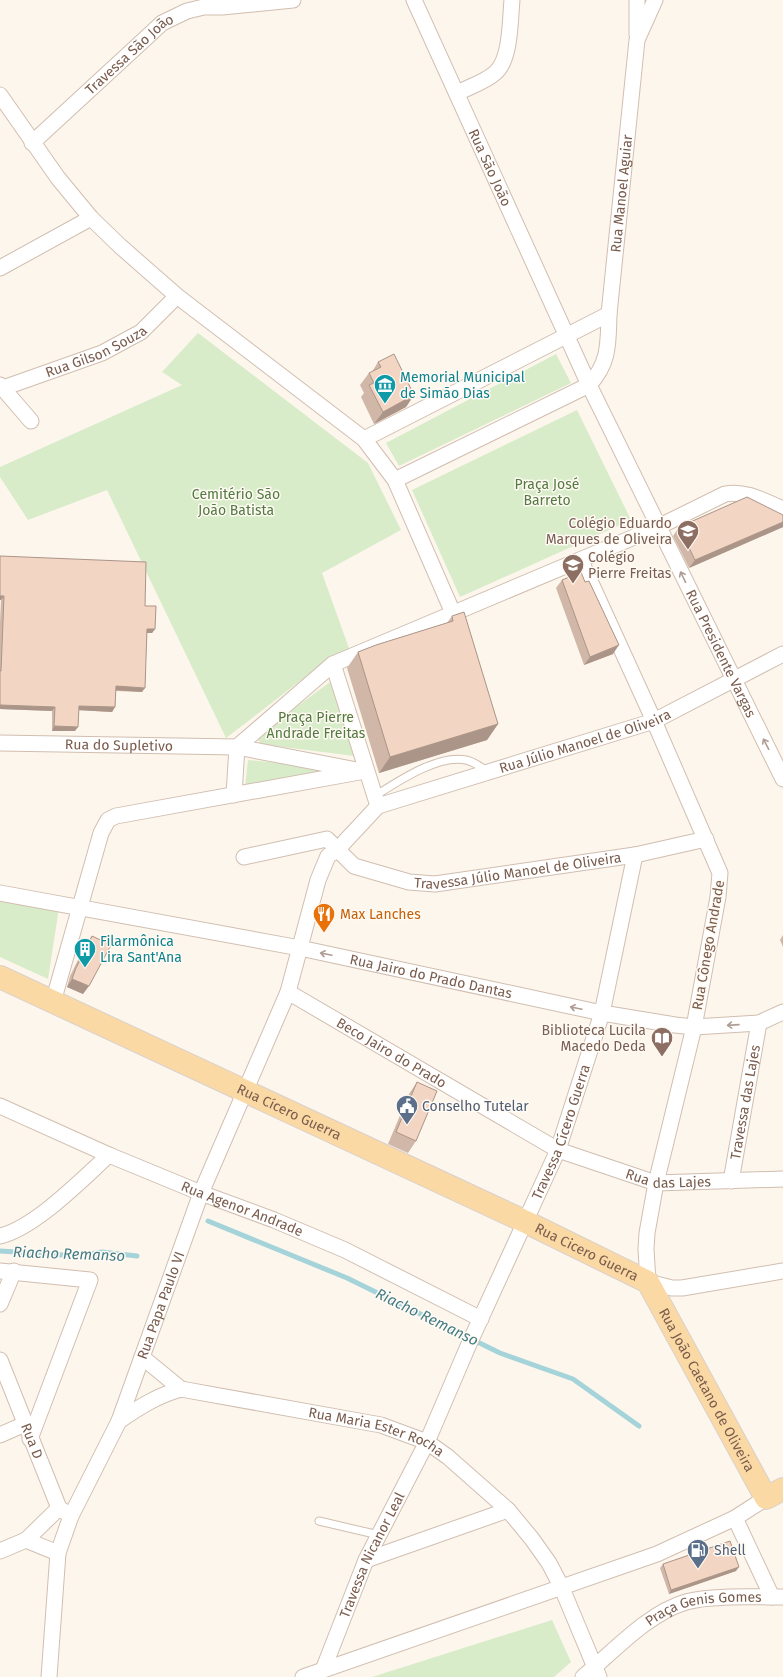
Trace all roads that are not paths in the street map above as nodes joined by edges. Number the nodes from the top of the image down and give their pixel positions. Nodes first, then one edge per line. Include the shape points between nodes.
1 (293, 0) edge
2 (414, 0) edge
3 (512, 0) edge
4 (637, 0) edge
5 (655, 0) edge
6 (637, 40) junction
7 (457, 93) junction
8 (0, 95) edge
9 (32, 143) junction
10 (91, 218) junction
11 (0, 268) edge
12 (177, 296) junction
13 (609, 314) junction
14 (566, 334) junction
15 (589, 385) junction
16 (2, 386) edge
17 (31, 421) dead end
18 (364, 439) junction
19 (395, 480) junction
20 (783, 509) edge
21 (658, 527) junction
22 (580, 560) junction
23 (453, 613) junction
24 (783, 654) edge
25 (333, 664) junction
26 (734, 680) junction
27 (654, 721) junction
28 (0, 743) edge
29 (237, 747) junction
30 (366, 771) junction
31 (488, 773) junction
32 (783, 779) edge
33 (234, 795) junction
34 (376, 801) junction
35 (706, 839) junction
36 (337, 850) junction
37 (635, 855) junction
38 (244, 858) dead end
39 (0, 893) edge
40 (78, 908) junction
41 (300, 948) junction
42 (0, 977) edge
43 (288, 992) junction
44 (53, 1002) junction
45 (783, 1012) edge
46 (602, 1014) junction
47 (759, 1023) junction
48 (694, 1027) junction
49 (246, 1092) junction
50 (0, 1106) edge
51 (558, 1150) junction
52 (110, 1155) junction
53 (783, 1179) edge
54 (731, 1181) junction
55 (656, 1183) junction
56 (200, 1193) junction
57 (526, 1222) junction
58 (0, 1236) edge
59 (7, 1271) edge
60 (783, 1271) edge
61 (648, 1282) junction
62 (0, 1304) edge
63 (478, 1324) junction
64 (469, 1344) joint
65 (142, 1358) junction
66 (0, 1360) edge
67 (181, 1389) junction
68 (119, 1421) junction
69 (25, 1424) junction
70 (0, 1435) edge
71 (30, 1439) junction
72 (427, 1442) junction
73 (774, 1493) edge
74 (508, 1510) junction
75 (65, 1512) junction
76 (734, 1518) junction
77 (319, 1521) dead end
78 (379, 1535) junction
79 (26, 1540) junction
80 (0, 1551) edge
81 (58, 1553) junction
82 (366, 1560) junction
83 (562, 1586) junction
84 (777, 1597) edge
85 (323, 1670) junction
86 (597, 1672) edge
87 (49, 1677) edge
88 (303, 1677) edge
89 (583, 1677) edge

1 - 9 street, Travessa São João via 222,7 204,6 177,14 162,23
2 - 7 street, Rua São João
3 - 7 street via 505,58 500,68 485,80
4 - 6 street
5 - 6 street, Rua Manoel Aguiar
6 - 13 street, Rua Manoel Aguiar
7 - 14 street, Rua São João
8 - 9 street
9 - 10 street
10 - 11 street
10 - 12 street
12 - 16 street, Rua Gilson Souza via 141,332 102,353
12 - 18 street
13 - 14 street
13 - 15 street, Rua Manoel Aguiar via 608,346 604,364
14 - 15 street
14 - 18 street
15 - 19 street
15 - 21 street
16 - 17 street
18 - 19 street
19 - 23 street
20 - 21 street via 736,492 725,494
21 - 22 street
26 -> 21 street, Rua Presidente Vargas
22 - 23 street
22 - 27 street, Rua Cônego Andrade
23 - 25 street
24 - 26 street, Rua Júlio Manoel de Oliveira
25 - 29 street
25 - 30 street
26 - 27 street, Rua Júlio Manoel de Oliveira
32 -> 26 street, Rua Presidente Vargas
27 - 31 street, Rua Júlio Manoel de Oliveira
27 - 35 street, Rua Cônego Andrade
28 - 29 street, Rua do Supletivo
29 - 30 street
29 - 33 street
30 - 33 street
30 - 34 street
31 - 34 street, Rua Júlio Manoel de Oliveira
31 - 34 lane via 476,763 465,759 444,761 410,773
33 - 40 street via 116,816 108,820 101,833
34 - 36 street
35 - 37 street, Travessa Júlio Manoel de Oliveira
35 - 48 street, Rua Cônego Andrade via 720,873 721,882
36 - 37 street, Travessa Júlio Manoel de Oliveira via 354,866 422,884
36 - 38 street, Travessa Júlio Manoel de Oliveira via 331,841 323,839
36 - 41 street via 328,856 318,880
37 - 46 street, Travessa Cícero Guerra
39 - 40 street, Rua Jairo do Prado Dantas
40 - 41 street, Rua Jairo do Prado Dantas
40 - 44 street
41 - 43 street, Rua Papa Paulo VI
46 -> 41 street, Rua Jairo do Prado Dantas
42 - 44 main road, Rua Cícero Guerra
43 - 49 street, Rua Papa Paulo VI
43 - 51 street, Beco Jairo do Prado
44 - 49 main road, Rua Cícero Guerra
45 - 47 street, Rua Jairo do Prado Dantas
46 - 48 street, Rua Jairo do Prado Dantas
46 - 51 street, Travessa Cícero Guerra
47 -> 48 street, Rua Jairo do Prado Dantas
47 - 54 street, Travessa das Lajes
48 - 55 street, Rua Cônego Andrade
49 - 56 street, Rua Papa Paulo VI
49 - 57 main road, Rua Cícero Guerra
50 - 52 street, Rua Agenor Andrade
51 - 55 street, Rua das Lajes
51 - 57 street, Travessa Cícero Guerra
52 - 56 street, Rua Agenor Andrade
52 - 58 street via 48,1208 23,1226
53 - 54 street, Rua das Lajes
54 - 55 street, Rua das Lajes
55 - 61 street, Rua Cônego Andrade via 646,1249
56 - 63 street, Rua Agenor Andrade via 274,1220 344,1250
56 - 65 street, Rua Papa Paulo VI
57 - 61 main road, Rua Cicero Guerra
57 - 63 street, Travessa Cícero Guerra
59 - 62 street
59 - 71 street via 90,1280
60 - 61 street via 682,1288
61 - 73 main road, Rua João Caetano de Oliveira
63 - 64 street, Travessa Cícero Guerra
64 - 72 street, Travessa Nicanor Leal
65 - 67 street, Rua Maria Ester Rocha
65 - 68 street, Rua Papa Paulo VI
66 - 69 street, Rua D
67 - 68 street via 162,1396
67 - 72 street, Rua Maria Ester Rocha via 381,1425
68 - 75 street, Rua Papa Paulo VI
69 - 70 street
69 - 71 street, Rua D
71 - 75 street, Rua D
72 - 74 street, Rua Maria Ester Rocha via 448,1457
72 - 78 street, Travessa Nicanor Leal
73 - 76 street
74 - 82 street
74 - 83 street, Rua Maria Ester Rocha via 532,1539
75 - 79 street
75 - 81 street
76 - 83 street via 657,1554
76 - 84 street, Praça Genis Gomes
77 - 78 lane
78 - 82 street, Travessa Nicanor Leal
79 - 80 street
79 - 81 street
81 - 87 street
82 - 85 street, Travessa Nicanor Leal
83 - 85 street
83 - 86 street, Rua Maria Ester Rocha
84 - 86 street, Praça Genis Gomes via 702,1599 685,1602 654,1618
85 - 88 street
86 - 89 street, Praça Genis Gomes

